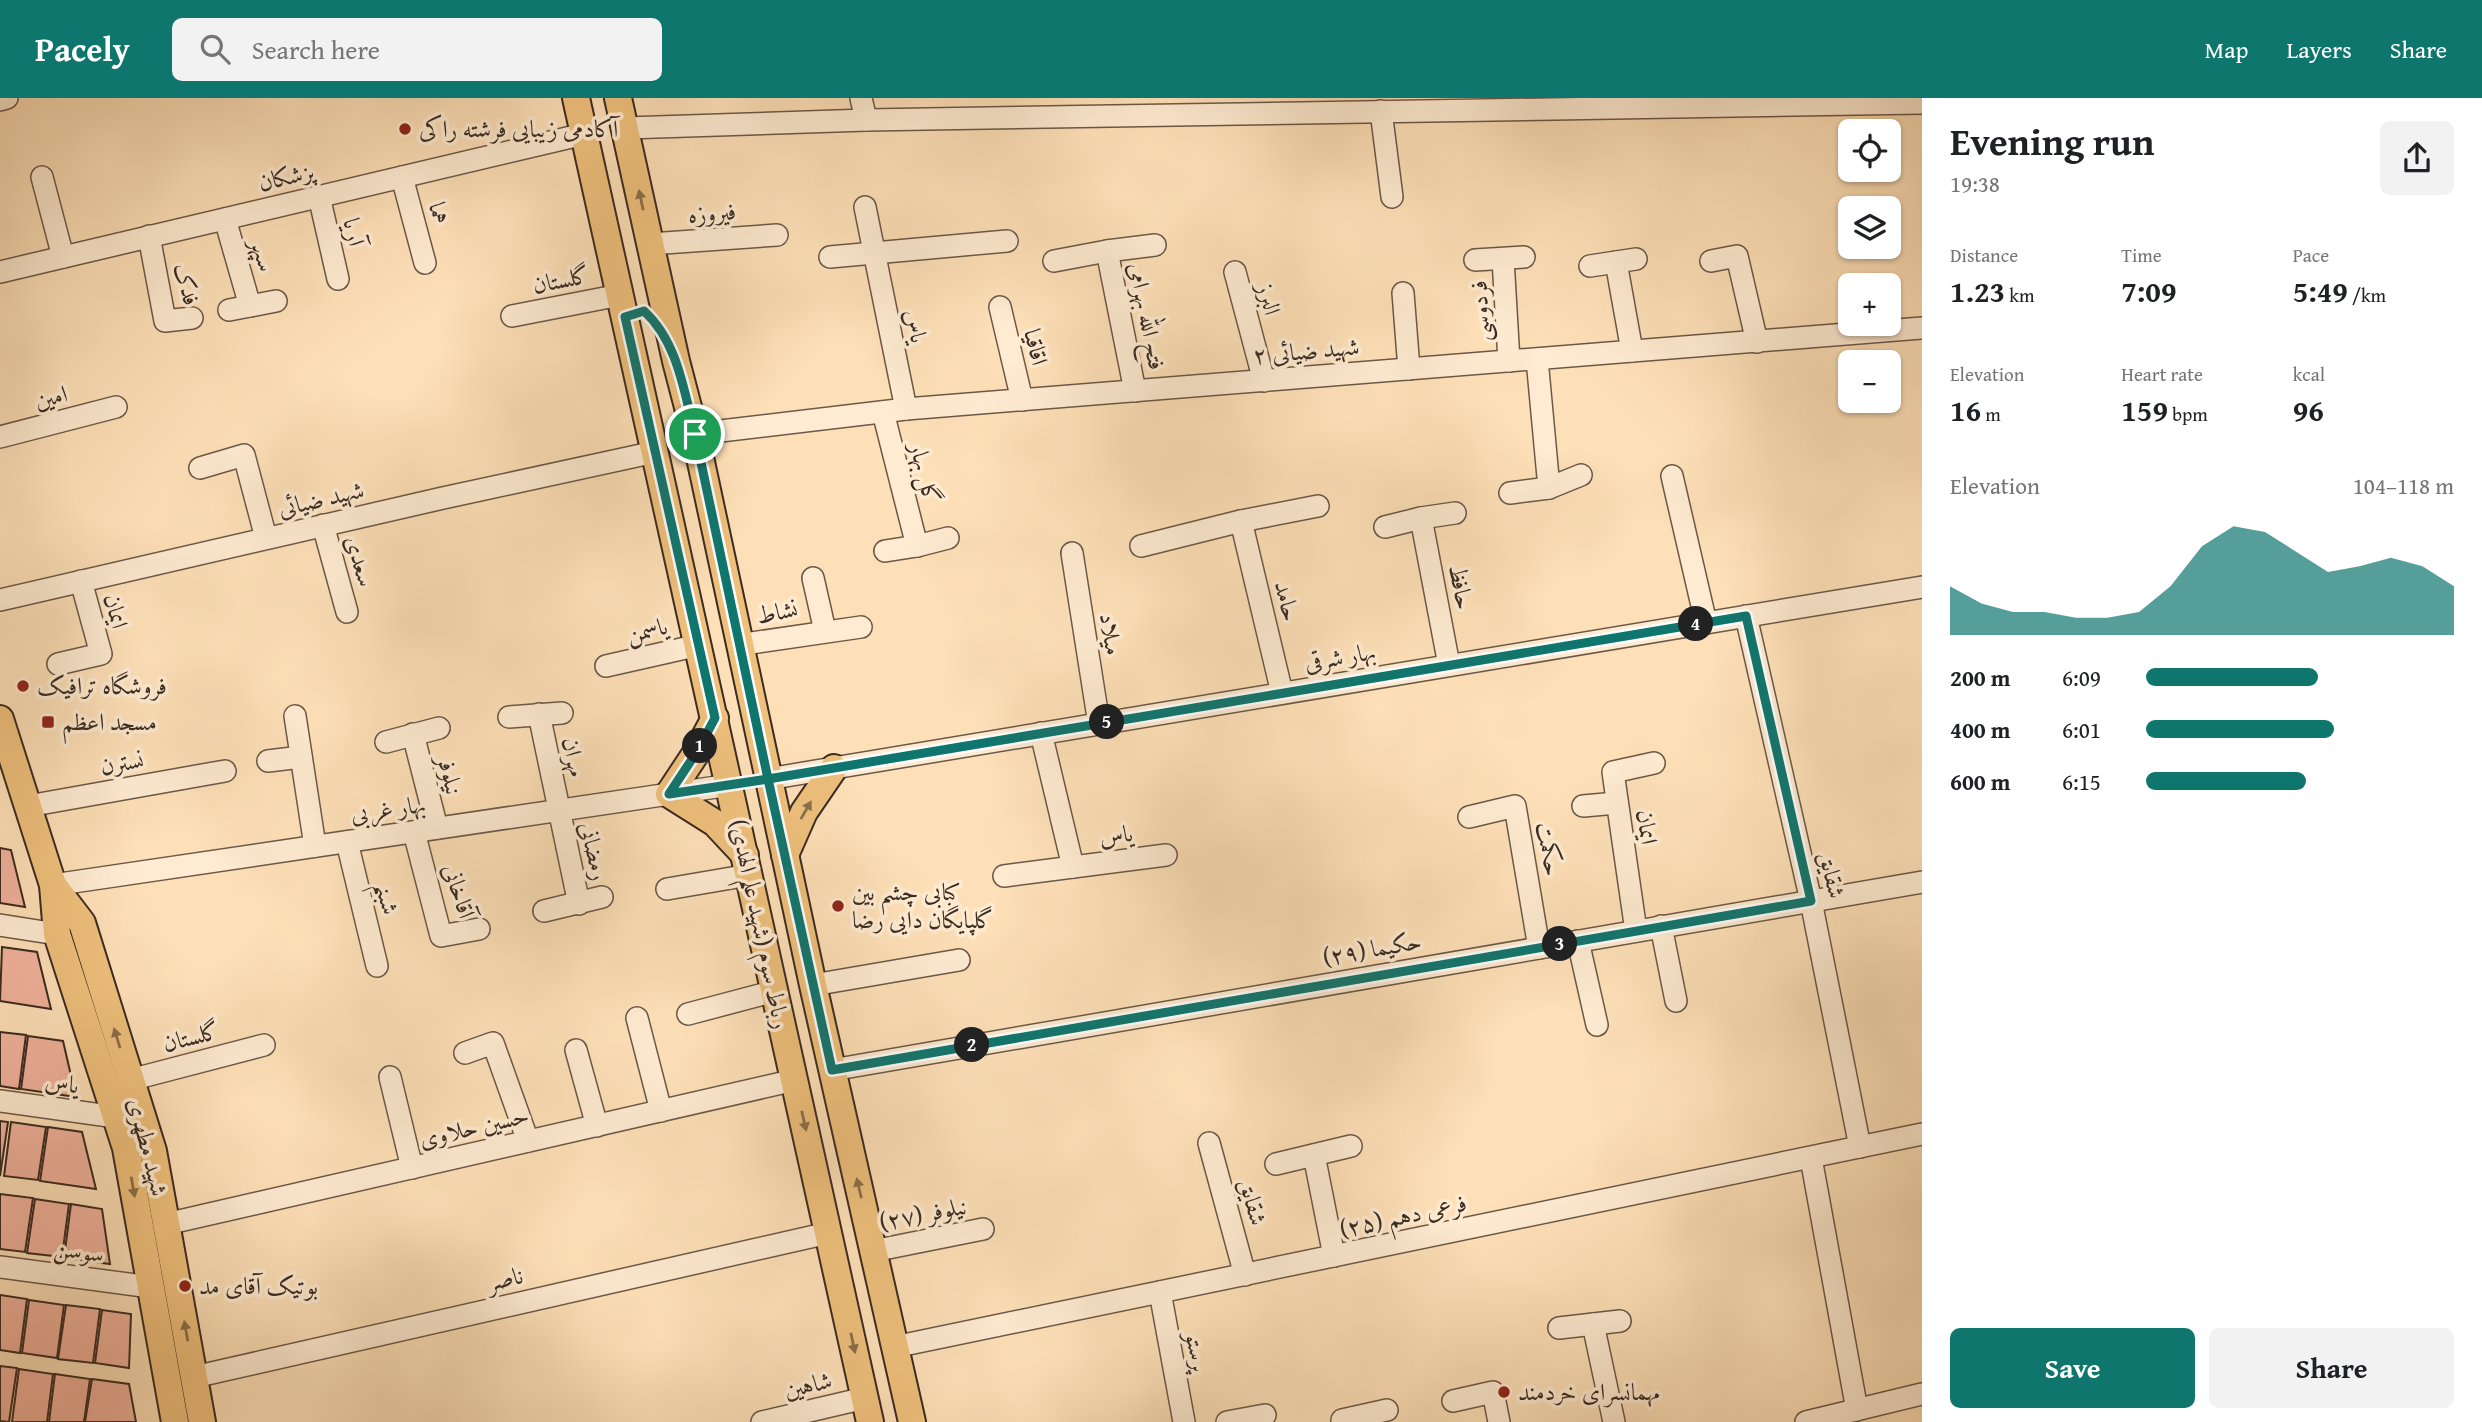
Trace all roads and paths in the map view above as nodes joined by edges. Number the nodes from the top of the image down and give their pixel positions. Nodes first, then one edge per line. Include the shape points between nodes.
1 (7, 98) edge
2 (576, 98) edge
3 (618, 98) edge
4 (861, 98) edge
5 (0, 100) edge
6 (1829, 101) edge
7 (1468, 103) edge
8 (1597, 103) edge
9 (1922, 103) edge
10 (1341, 105) edge
11 (1144, 106) edge
12 (1223, 106) edge
13 (917, 108) edge
14 (1381, 111) junction
15 (866, 120) junction
16 (626, 128) junction
17 (584, 134) junction
18 (593, 174) junction
19 (42, 177) dead end
20 (402, 177) junction
21 (319, 196) junction
22 (1392, 197) dead end
23 (865, 207) dead end
24 (225, 219) junction
25 (777, 234) dead end
26 (149, 236) junction
27 (1007, 241) dead end
28 (650, 244) junction
29 (1155, 245) dead end
30 (1107, 251) junction
31 (875, 254) junction
32 (63, 257) junction
33 (830, 257) dead end
34 (1475, 260) dead end
35 (1054, 261) dead end
36 (1711, 261) dead end
37 (425, 263) dead end
38 (1590, 266) dead end
39 (0, 272) edge
40 (1235, 272) dead end
41 (338, 279) dead end
42 (1403, 292) dead end
43 (276, 301) dead end
44 (623, 306) junction
45 (1000, 307) dead end
46 (512, 316) dead end
47 (192, 318) dead end
48 (1922, 328) edge
49 (1757, 342) junction
50 (1632, 352) junction
51 (1537, 359) junction
52 (676, 361) junction
53 (1509, 361) junction
54 (1409, 369) junction
55 (1264, 381) junction
56 (1135, 391) junction
57 (1022, 400) junction
58 (116, 407) dead end
59 (906, 409) junction
60 (883, 412) junction
61 (695, 434) junction
62 (0, 437) edge
63 (655, 452) junction
64 (201, 468) dead end
65 (1581, 475) dead end
66 (1672, 476) dead end
67 (1549, 488) junction
68 (1510, 493) dead end
69 (1318, 506) dead end
70 (1455, 513) dead end
71 (1421, 518) junction
72 (1241, 521) junction
73 (323, 526) junction
74 (1385, 527) dead end
75 (266, 538) junction
76 (948, 538) dead end
77 (917, 546) junction
78 (1140, 546) dead end
79 (885, 551) dead end
80 (1072, 553) dead end
81 (813, 578) dead end
82 (81, 581) junction
83 (1922, 587) edge
84 (0, 600) edge
85 (347, 612) dead end
86 (1746, 616) junction
87 (1706, 622) junction
88 (861, 626) dead end
89 (825, 631) junction
90 (699, 645) junction
91 (738, 645) junction
92 (58, 664) dead end
93 (1449, 665) junction
94 (606, 666) dead end
95 (1282, 693) junction
96 (562, 713) dead end
97 (539, 714) junction
98 (295, 716) dead end
99 (509, 717) dead end
100 (715, 718) junction
101 (0, 719) edge
102 (1099, 724) junction
103 (439, 728) dead end
104 (1041, 733) junction
105 (413, 734) junction
106 (386, 742) dead end
107 (4, 748) edge
108 (301, 757) junction
109 (268, 761) dead end
110 (1654, 763) dead end
111 (834, 768) junction
112 (225, 771) dead end
113 (768, 779) junction
114 (730, 785) junction
115 (669, 794) junction
116 (1617, 803) junction
117 (28, 806) junction
118 (1583, 806) dead end
119 (558, 810) junction
120 (1469, 817) dead end
121 (437, 828) junction
122 (414, 832) junction
123 (347, 842) junction
124 (315, 846) junction
125 (785, 855) junction
126 (1166, 856) dead end
127 (747, 865) junction
128 (1073, 867) junction
129 (1004, 876) dead end
130 (1922, 882) edge
131 (53, 885) junction
132 (667, 889) dead end
133 (603, 897) dead end
134 (1811, 901) junction
135 (579, 904) junction
136 (544, 911) dead end
137 (0, 925) edge
138 (1661, 926) junction
139 (479, 929) dead end
140 (1636, 931) junction
141 (57, 934) junction
142 (1578, 941) junction
143 (1539, 948) junction
144 (959, 960) dead end
145 (377, 966) dead end
146 (813, 985) junction
147 (775, 991) junction
148 (1676, 1001) dead end
149 (688, 1014) dead end
150 (637, 1018) dead end
151 (1597, 1026) dead end
152 (264, 1045) dead end
153 (576, 1050) dead end
154 (465, 1053) dead end
155 (832, 1070) junction
156 (390, 1077) dead end
157 (130, 1080) junction
158 (795, 1080) junction
159 (0, 1101) edge
160 (661, 1111) junction
161 (116, 1117) junction
162 (597, 1126) junction
163 (1922, 1134) edge
164 (528, 1142) junction
165 (1209, 1143) dead end
166 (1351, 1146) dead end
167 (1860, 1147) junction
168 (1314, 1155) junction
169 (1811, 1158) junction
170 (1276, 1164) dead end
171 (412, 1168) junction
172 (166, 1224) junction
173 (983, 1229) dead end
174 (828, 1233) junction
175 (873, 1251) junction
176 (1334, 1256) junction
177 (0, 1267) edge
178 (1245, 1275) junction
179 (151, 1287) junction
180 (1160, 1292) junction
181 (1619, 1321) dead end
182 (1593, 1324) junction
183 (1559, 1328) dead end
184 (894, 1347) junction
185 (194, 1377) junction
186 (1922, 1394) edge
187 (1452, 1401) dead end
188 (868, 1410) edge
189 (1387, 1410) dead end
190 (1857, 1410) junction
191 (1265, 1415) dead end
192 (175, 1422) edge
193 (202, 1422) edge
194 (762, 1422) edge
195 (912, 1422) edge
196 (1184, 1422) edge
197 (1227, 1422) edge
198 (1342, 1422) edge
199 (1499, 1422) edge
200 (1614, 1422) edge
201 (1806, 1422) edge

1 - 5 street
2 - 17 main road, رباط سوم (شهید علم الهدی)
3 - 16 main road, رباط سوم (شهید علم الهدی)
4 - 15 street
6 - 8 street
6 - 9 street
7 - 8 street
7 - 14 street
10 - 12 street
10 - 14 street
11 - 12 street
11 - 13 street
13 - 15 street
14 - 22 street
15 - 16 street
28 -> 16 main road, رباط سوم (شهید علم الهدی)
17 - 18 main road, رباط سوم (شهید علم الهدی)
17 - 20 street, پزشکان
18 - 28 main road via 607,180 628,262 641,258
18 - 44 main road, رباط سوم (شهید علم الهدی)
19 - 32 street
20 - 21 street, پزشکان
20 - 37 street, هما
21 - 24 street, پزشکان
21 - 41 street, آریا
23 - 31 street, یاس
24 - 26 street, پزشکان
24 - 43 street, سپهر via 240,308
25 - 28 street, فیروزه
26 - 32 street, پزشکان
26 - 47 street, فدک via 165,321
27 - 31 street
28 - 52 main road, رباط سوم (شهید علم الهدی)
29 - 30 street
30 - 35 street
30 - 56 street, فتح الله بهرامی
31 - 33 street
31 - 59 street, یاس
32 - 39 street, پزشکان
34 - 53 street, فردوسی via 1514,258
36 - 49 street via 1737,256
38 - 50 street via 1626,261
40 - 55 street, البرز
42 - 54 street
44 - 46 street, گلستان
44 - 52 main road via 644,311 655,322
44 - 63 main road, رباط سوم (شهید علم الهدی)
45 - 57 street, اقاقیا
48 - 49 street, شهید ضیائی ۲
49 - 50 street, شهید ضیائی ۲
50 - 51 street, شهید ضیائی ۲
51 - 53 street, شهید ضیائی ۲
51 - 67 street
52 - 61 main road, رباط سوم (شهید علم الهدی)
53 - 54 street, شهید ضیائی ۲
54 - 55 street, شهید ضیائی ۲
55 - 56 street, شهید ضیائی ۲
56 - 57 street, شهید ضیائی ۲
57 - 59 street, شهید ضیائی ۲
58 - 62 street, امین
59 - 60 street, شهید ضیائی ۲
60 - 61 street, شهید ضیائی ۲
60 - 77 street, گل بهار
61 - 91 main road, رباط سوم (شهید علم الهدی)
63 - 73 street, شهید ضیائی
63 - 90 main road, رباط سوم (شهید علم الهدی)
64 - 75 street via 244,454
65 - 67 street
66 - 87 street
67 - 68 street
69 - 72 street
70 - 71 street
71 - 74 street
71 - 93 street, حافظ
72 - 78 street
72 - 95 street, حامد
73 - 75 street, شهید ضیائی
73 - 85 street, سعدی
75 - 82 street, شهید ضیائی
76 - 77 street
77 - 79 street
80 - 102 street, میلاد
81 - 89 street, نشاط
82 - 84 street, شهید ضیائی
82 - 92 street, ایمان via 101,654
83 - 86 street, بهار شرقی
86 - 87 street, بهار شرقی
86 - 134 street, شقایق
87 - 93 street, بهار شرقی
88 - 89 street, نشاط
89 - 91 street, نشاط
90 - 94 street, یاسمن
90 - 100 main road, رباط سوم (شهید علم الهدی)
91 - 113 main road, رباط سوم (شهید علم الهدی)
93 - 95 street, بهار شرقی
95 - 102 street, بهار شرقی
96 - 97 street
97 - 99 street
97 - 119 street, مهران
98 - 108 street
100 - 114 main road, رباط سوم (شهید علم الهدی)
100 - 115 main road
101 - 107 main road, شهید مطهری
102 - 104 street, بهار شرقی
103 - 105 street
104 - 111 street, بهار شرقی
104 - 128 street, یاس
105 - 106 street
105 - 121 street, نیلوفر
107 - 117 main road, شهید مطهری
108 - 109 street
108 - 124 street
110 - 116 street, ایمان via 1612,772
111 - 113 street, بهار شرقی
125 -> 111 main road via 804,812
112 - 117 street, نسترن
113 - 114 main road
113 - 125 main road, رباط سوم (شهید علم الهدی)
114 - 115 street, بهار غربی
114 - 127 main road, رباط سوم (شهید علم الهدی)
115 - 119 street, بهار غربی
115 - 127 main road via 715,823
116 - 118 street
116 - 140 street, ایمان
117 - 131 main road, شهید مطهری
119 - 121 street, بهار غربی
119 - 135 street, رمضانی
120 - 143 street, حکمت via 1515,806
121 - 122 street, بهار غربی
122 - 123 street, بهار غربی
122 - 139 street, آقاخانی via 441,936
123 - 124 street, بهار غربی
123 - 145 street, شبنم
124 - 131 street, بهار غربی
125 - 146 main road, رباط سوم (شهید علم الهدی)
126 - 128 street, یاس
127 - 132 street
127 - 147 main road, رباط سوم (شهید علم الهدی)
128 - 129 street, یاس
130 - 134 street, حکیما (۲۹)
131 - 141 main road, شهید مطهری
157 -> 131 main road, شهید مطهری via 82,923
133 - 135 street
134 - 138 street, حکیما (۲۹)
134 - 167 street, شقایق
135 - 136 street
137 - 141 street
138 - 140 street, حکیما (۲۹)
138 - 148 street
140 - 142 street, حکیما (۲۹)
141 - 161 main road, شهید مطهری
142 - 143 street, حکیما (۲۹)
142 - 151 street
143 - 155 street, حکیما (۲۹)
144 - 146 street
146 - 155 main road, رباط سوم (شهید علم الهدی)
147 - 149 street
147 - 158 main road, رباط سوم (شهید علم الهدی)
150 - 160 street
152 - 157 street, گلستان
153 - 162 street
154 - 164 street via 494,1043
175 -> 155 main road, رباط سوم (شهید علم الهدی)
156 - 171 street
157 - 172 main road, شهید مطهری via 153,1151
158 - 160 street, حسین حلاوی
158 -> 174 main road, رباط سوم (شهید علم الهدی)
159 - 161 street, یاس
160 - 162 street, حسین حلاوی
161 -> 179 main road, شهید مطهری via 126,1148
162 - 164 street, حسین حلاوی
163 - 167 street, فرعی دهم (۲۵)
164 - 171 street, حسین حلاوی
165 - 178 street, شقایق
166 - 168 street
167 - 169 street, فرعی دهم (۲۵)
168 - 170 street
168 - 176 street
169 - 176 street, فرعی دهم (۲۵)
169 - 190 street
171 - 172 street, حسین حلاوی
185 -> 172 main road, شهید مطهری
173 - 175 street, نیلوفر (۲۷)
174 - 185 street, ناصر
174 -> 188 main road, رباط سوم (شهید علم الهدی)
175 - 184 main road, رباط سوم (شهید علم الهدی)
176 - 178 street, فرعی دهم (۲۵)
177 - 179 street, سوسن
178 - 180 street, فرعی دهم (۲۵)
179 - 192 main road, شهید مطهری
180 - 184 street, فرعی دهم (۲۵)
180 - 196 street, پرستو
181 - 182 street
182 - 183 street
182 - 200 street
184 - 195 main road, رباط سوم (شهید علم الهدی)
185 - 193 main road, شهید مطهری
186 - 190 street
187 - 199 street via 1493,1392
188 - 194 street, شاهین
189 - 198 street
190 - 201 street
191 - 197 street

